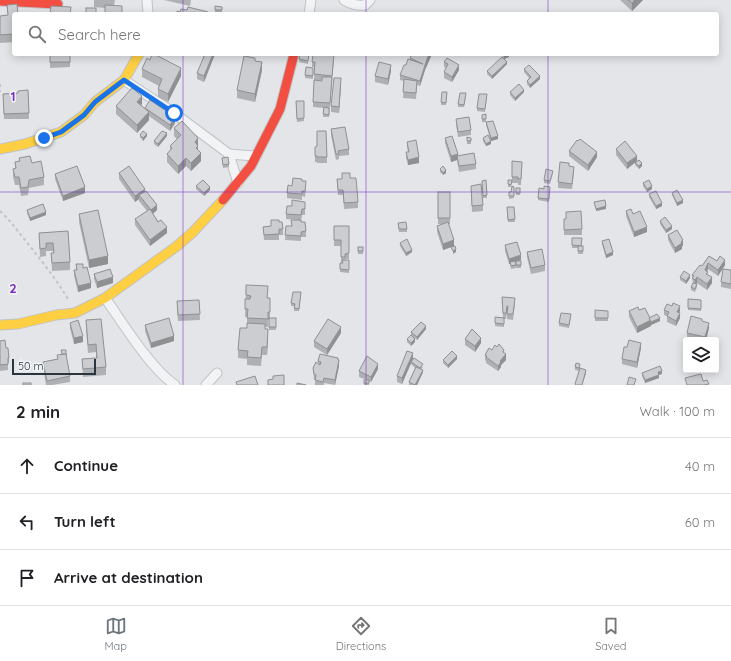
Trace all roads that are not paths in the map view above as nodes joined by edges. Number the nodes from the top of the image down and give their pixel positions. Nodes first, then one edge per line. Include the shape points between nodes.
1 (147, 0) edge
2 (311, 0) edge
3 (344, 0) edge
4 (370, 0) edge
5 (0, 1) edge
6 (58, 4) dead end
7 (148, 12) edge
8 (309, 12) edge
9 (138, 56) edge
10 (293, 56) edge
11 (124, 80) junction
12 (0, 149) edge
13 (229, 154) junction
14 (257, 154) junction
15 (238, 183) junction
16 (105, 298) junction
17 (0, 325) edge
18 (217, 373) dead end
19 (175, 385) edge
20 (206, 385) edge

1 - 7 street
2 - 8 street
3 - 4 street via 357,6 365,5
5 - 6 street
9 - 11 street
10 - 14 street via 280,109
11 - 12 street via 61,132
11 - 13 street
13 - 14 street
13 - 15 street
14 - 15 street
15 - 16 street via 177,246
16 - 17 street via 75,313
16 - 19 street via 149,360
18 - 20 street

